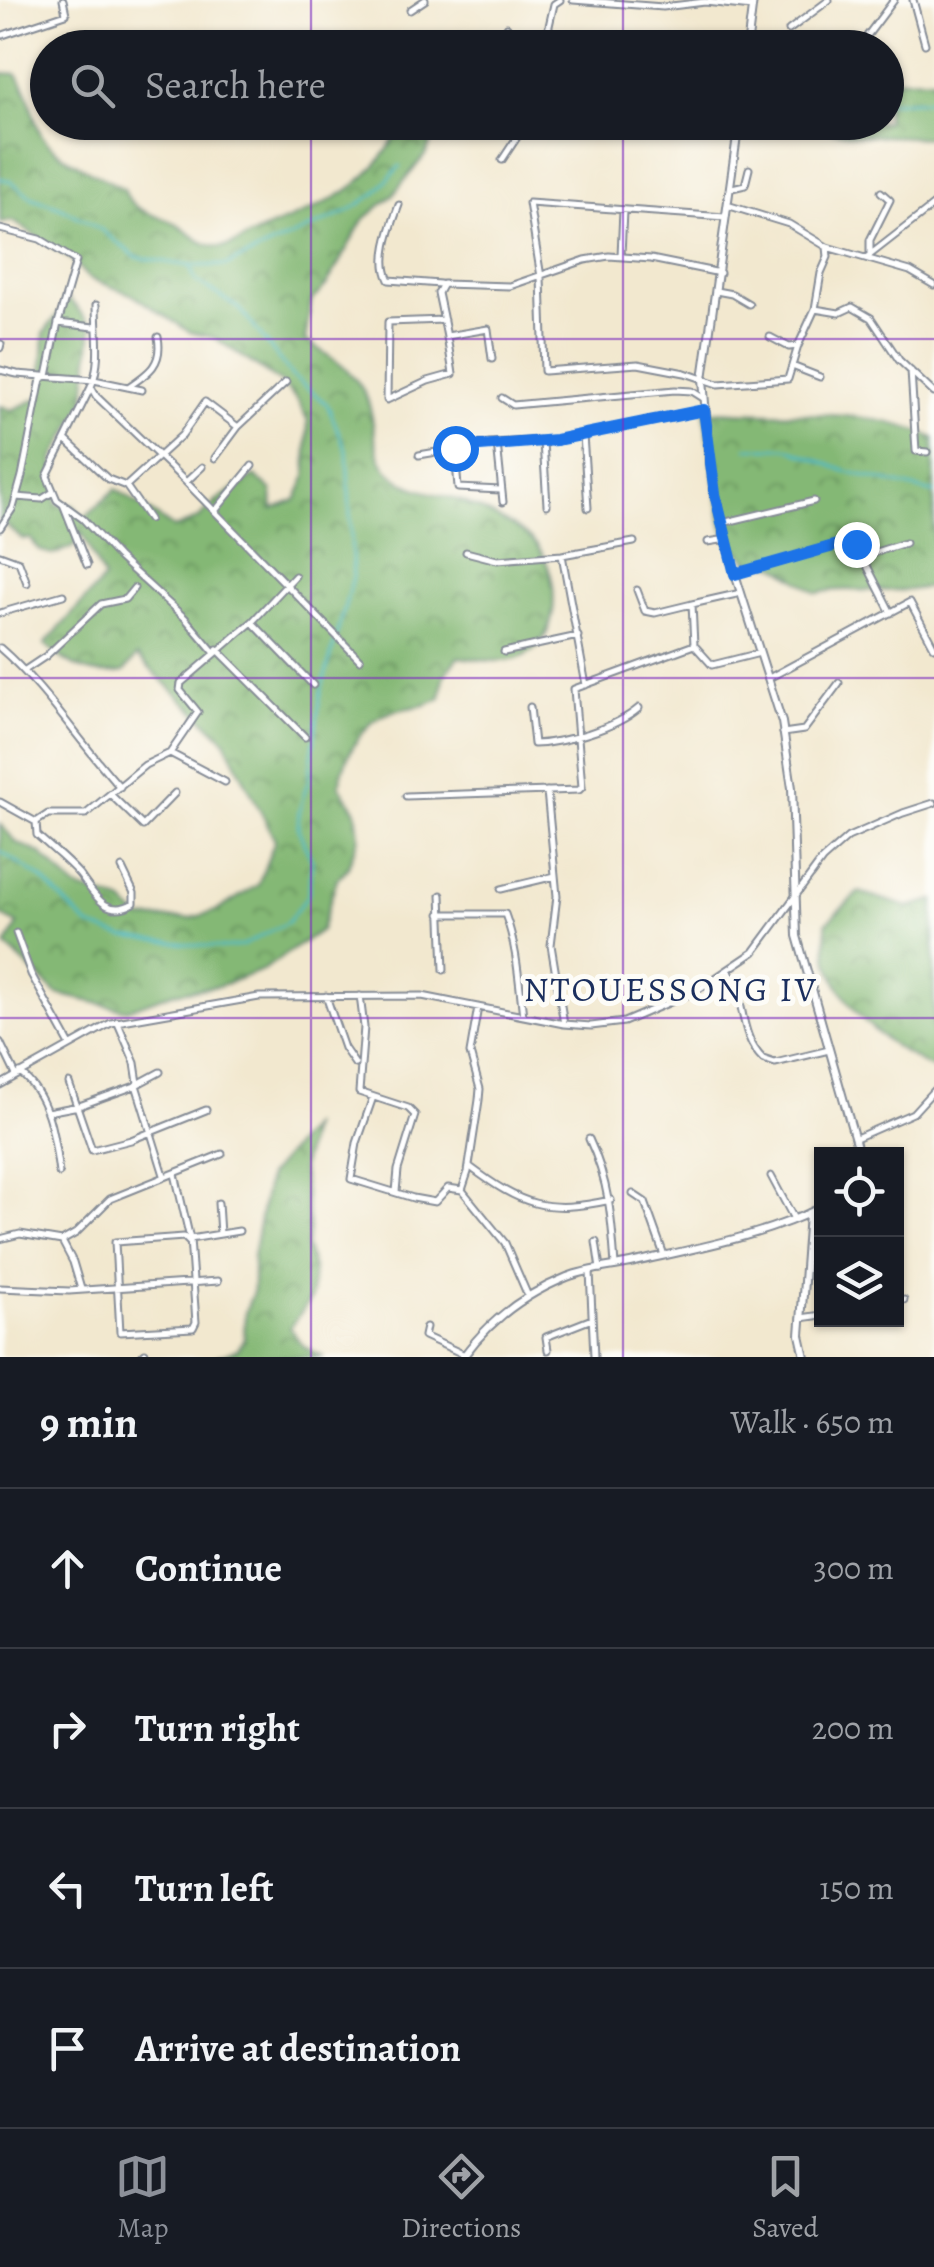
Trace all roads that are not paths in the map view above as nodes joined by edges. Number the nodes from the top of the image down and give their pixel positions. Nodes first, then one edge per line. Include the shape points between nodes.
1 (63, 0) edge
2 (426, 0) edge
3 (560, 0) edge
4 (573, 0) edge
5 (829, 0) edge
6 (894, 0) edge
7 (913, 0) edge
8 (752, 3) edge
9 (410, 10) dead end
10 (507, 27) dead end
11 (507, 30) edge
12 (546, 30) edge
13 (750, 30) edge
14 (790, 30) dead end
15 (872, 30) edge
16 (0, 36) edge
17 (925, 44) dead end
18 (515, 140) edge
19 (737, 140) edge
20 (502, 160) dead end
21 (749, 169) dead end
22 (732, 188) junction
23 (881, 192) dead end
24 (399, 205) dead end
25 (730, 206) junction
26 (934, 206) edge
27 (623, 211) junction
28 (728, 218) junction
29 (0, 230) edge
30 (827, 247) junction
31 (621, 255) junction
32 (868, 256) junction
33 (720, 273) junction
34 (541, 277) junction
35 (443, 284) junction
36 (934, 285) edge
37 (716, 291) junction
38 (749, 304) dead end
39 (96, 305) dead end
40 (815, 308) junction
41 (444, 320) junction
42 (58, 322) junction
43 (96, 328) junction
44 (447, 336) junction
45 (770, 336) dead end
46 (158, 337) dead end
47 (798, 346) junction
48 (492, 359) dead end
49 (792, 366) junction
50 (0, 370) edge
51 (911, 372) junction
52 (47, 376) junction
53 (820, 376) dead end
54 (703, 379) junction
55 (286, 382) dead end
56 (92, 383) junction
57 (128, 387) junction
58 (142, 390) dead end
59 (934, 393) edge
60 (502, 398) dead end
61 (703, 398) junction
62 (704, 410) junction
63 (238, 427) junction
64 (583, 435) junction
65 (67, 441) junction
66 (542, 442) junction
67 (497, 443) junction
68 (455, 448) junction
69 (926, 452) dead end
70 (158, 455) junction
71 (419, 455) dead end
72 (214, 458) dead end
73 (202, 466) dead end
74 (252, 466) dead end
75 (186, 482) junction
76 (126, 486) junction
77 (502, 490) junction
78 (54, 492) junction
79 (16, 497) junction
80 (814, 501) dead end
81 (503, 502) dead end
82 (63, 504) junction
83 (548, 505) dead end
84 (588, 508) dead end
85 (215, 512) junction
86 (149, 520) dead end
87 (722, 524) junction
88 (0, 528) edge
89 (728, 539) junction
90 (634, 542) dead end
91 (708, 542) dead end
92 (905, 543) dead end
93 (466, 552) dead end
94 (0, 554) edge
95 (562, 555) junction
96 (863, 556) junction
97 (87, 565) dead end
98 (735, 574) junction
99 (295, 576) dead end
100 (26, 583) dead end
101 (286, 584) junction
102 (134, 588) dead end
103 (637, 590) dead end
104 (741, 593) junction
105 (63, 594) dead end
106 (692, 604) junction
107 (0, 613) edge
108 (891, 613) junction
109 (252, 622) junction
110 (578, 636) junction
111 (694, 645) junction
112 (934, 646) edge
113 (0, 648) edge
114 (216, 650) junction
115 (504, 652) dead end
116 (760, 653) junction
117 (360, 660) dead end
118 (25, 670) junction
119 (769, 678) junction
120 (839, 683) dead end
121 (314, 685) dead end
122 (586, 685) junction
123 (530, 707) dead end
124 (639, 708) dead end
125 (783, 733) junction
126 (577, 735) junction
127 (305, 736) dead end
128 (170, 752) junction
129 (226, 782) dead end
130 (120, 787) junction
131 (175, 792) dead end
132 (547, 792) junction
133 (110, 794) junction
134 (406, 796) dead end
135 (0, 802) edge
136 (934, 803) edge
137 (36, 822) junction
138 (122, 868) dead end
139 (555, 876) junction
140 (501, 889) dead end
141 (441, 894) dead end
142 (795, 894) junction
143 (440, 914) junction
144 (16, 933) dead end
145 (444, 970) dead end
146 (728, 970) junction
147 (326, 996) junction
148 (360, 996) junction
149 (478, 1007) junction
150 (524, 1016) junction
151 (117, 1021) junction
152 (564, 1024) junction
153 (0, 1042) edge
154 (70, 1045) junction
155 (829, 1050) junction
156 (354, 1064) dead end
157 (160, 1072) dead end
158 (18, 1074) junction
159 (69, 1082) dead end
160 (137, 1084) junction
161 (0, 1085) edge
162 (934, 1090) edge
163 (374, 1097) junction
164 (79, 1106) junction
165 (206, 1110) dead end
166 (48, 1112) junction
167 (149, 1131) junction
168 (856, 1138) junction
169 (589, 1139) dead end
170 (858, 1147) edge
171 (222, 1154) dead end
172 (469, 1166) junction
173 (60, 1173) dead end
174 (174, 1173) junction
175 (164, 1176) junction
176 (771, 1176) dead end
177 (462, 1190) junction
178 (396, 1192) junction
179 (633, 1194) dead end
180 (611, 1200) junction
181 (218, 1203) dead end
182 (814, 1211) edge
183 (809, 1214) junction
184 (794, 1219) junction
185 (239, 1232) dead end
186 (220, 1234) junction
187 (0, 1239) edge
188 (62, 1240) junction
189 (189, 1240) junction
190 (596, 1242) dead end
191 (664, 1255) junction
192 (615, 1266) junction
193 (600, 1270) junction
194 (590, 1272) junction
195 (218, 1280) dead end
196 (192, 1283) junction
197 (0, 1288) edge
198 (116, 1288) junction
199 (81, 1289) junction
200 (528, 1296) junction
201 (814, 1317) edge
202 (801, 1318) junction
203 (592, 1320) junction
204 (426, 1327) dead end
205 (548, 1350) dead end
206 (464, 1356) edge
207 (594, 1357) edge
208 (805, 1357) edge

1 - 16 street via 66,14
2 - 9 street
3 - 12 street
4 - 8 street via 664,7
5 - 14 street
6 - 15 street
7 - 17 street
8 - 13 street
10 - 11 street
18 - 20 street
19 - 22 street
21 - 22 street via 745,185
22 - 25 street
23 - 32 street via 890,200
24 - 35 street via 384,270 389,280
25 - 28 street
25 - 30 street via 788,224
26 - 32 street
27 - 28 street
27 - 31 street
27 - 34 street via 528,204
28 - 33 street
29 - 42 street via 40,239 76,262
30 - 32 street
30 - 40 street
31 - 33 street
31 - 34 street
32 - 36 street
33 - 37 street
34 - 35 street via 510,286
34 - 54 street via 544,371 638,364
35 - 41 street via 438,292
37 - 38 street
37 - 54 street
39 - 43 street
40 - 47 street
40 - 51 street via 839,314 852,307 871,318
41 - 44 street
41 - 44 street via 388,322 388,400 453,374
42 - 43 street
42 - 52 street
43 - 56 street
44 - 48 street via 488,329
45 - 47 street
46 - 57 street via 153,370
47 - 49 street
49 - 53 street
49 - 54 street via 788,378 731,384
50 - 52 street
51 - 59 street
51 - 69 street via 916,451
52 - 56 street
52 - 79 street
54 - 61 street
55 - 63 street
56 - 57 street
56 - 65 street
56 - 70 street via 96,396
57 - 58 street
60 - 61 street via 513,405 675,390
61 - 62 street
62 - 64 street
62 - 87 street
63 - 70 street via 205,402
63 - 72 street
64 - 66 street
64 - 84 street
65 - 76 street via 108,479
65 - 78 street via 48,476
66 - 67 street
66 - 83 street
67 - 68 street
67 - 77 street
68 - 71 street
68 - 77 street via 458,488
70 - 75 street
70 - 76 street
73 - 75 street
74 - 85 street
75 - 85 street
76 - 86 street
77 - 81 street
78 - 79 street via 42,499
78 - 82 street
79 - 88 street
80 - 87 street
82 - 97 street
82 - 114 street
85 - 101 street
87 - 89 street
89 - 91 street
89 - 98 street
90 - 95 street
92 - 96 street
93 - 95 street via 496,560
94 - 100 street via 19,562
95 - 110 street
96 - 98 street via 851,541
96 - 108 street
98 - 104 street
99 - 101 street
101 - 109 street
101 - 117 street
102 - 118 street via 125,599 101,604
103 - 106 street via 645,611 654,614
104 - 106 street
104 - 116 street
105 - 107 street
106 - 111 street
108 - 112 street via 910,602
108 - 119 street
109 - 114 street
109 - 121 street
110 - 115 street
110 - 122 street
111 - 116 street via 712,665
111 - 122 street
113 - 118 street
114 - 127 street
114 - 128 street via 181,683 198,712
116 - 119 street
118 - 130 street
119 - 125 street
120 - 125 street via 804,730
122 - 126 street via 572,692
123 - 126 street via 534,744
124 - 126 street via 624,722
125 - 142 street
126 - 132 street via 582,788
128 - 129 street
128 - 130 street
130 - 133 street
131 - 133 street via 143,826
132 - 134 street
132 - 139 street
133 - 137 street via 86,814 48,814
135 - 137 street
136 - 142 street via 848,837
137 - 138 street via 38,836 108,907 134,902
139 - 140 street
139 - 152 street via 551,945
141 - 143 street
142 - 146 street via 754,952
142 - 155 street via 796,936
143 - 145 street
143 - 150 street via 505,914
144 - 154 street
146 - 152 street via 624,1022
146 - 155 street via 740,990 746,1032 763,1060
147 - 148 street
147 - 151 street via 245,999
147 - 156 street
148 - 149 street via 422,996
148 - 163 street via 359,1092
149 - 150 street
149 - 172 street via 470,1052 480,1093
150 - 152 street
151 - 154 street
151 - 160 street
153 - 158 street
154 - 158 street
155 - 168 street
157 - 160 street
158 - 161 street
158 - 166 street via 34,1084
159 - 164 street
160 - 164 street
160 - 167 street
162 - 168 street via 913,1113
163 - 178 street via 415,1115
163 - 178 street via 351,1179
164 - 166 street
164 - 167 street via 92,1150
165 - 167 street
166 - 173 street
167 - 175 street
168 - 170 street
169 - 180 street
171 - 174 street
172 - 177 street
172 - 180 street via 504,1193 539,1206
174 - 175 street
174 - 189 street
175 - 188 street via 110,1199
176 - 184 street
177 - 178 street via 450,1187 436,1202
177 - 200 street via 505,1242
179 - 191 street via 645,1202
180 - 192 street
181 - 186 street
182 - 183 street
183 - 184 street
183 - 202 street
184 - 191 street
185 - 186 street
186 - 189 street
187 - 188 street via 20,1234
188 - 199 street
189 - 196 street
189 - 198 street via 115,1242
190 - 193 street
191 - 192 street
192 - 193 street
193 - 194 street
194 - 200 street
194 - 203 street
195 - 196 street
196 - 198 street
196 - 198 street via 194,1328 120,1332
197 - 199 street
198 - 199 street
200 - 206 street
201 - 202 street
202 - 208 street
203 - 205 street via 546,1337
203 - 207 street
204 - 206 street via 424,1336

